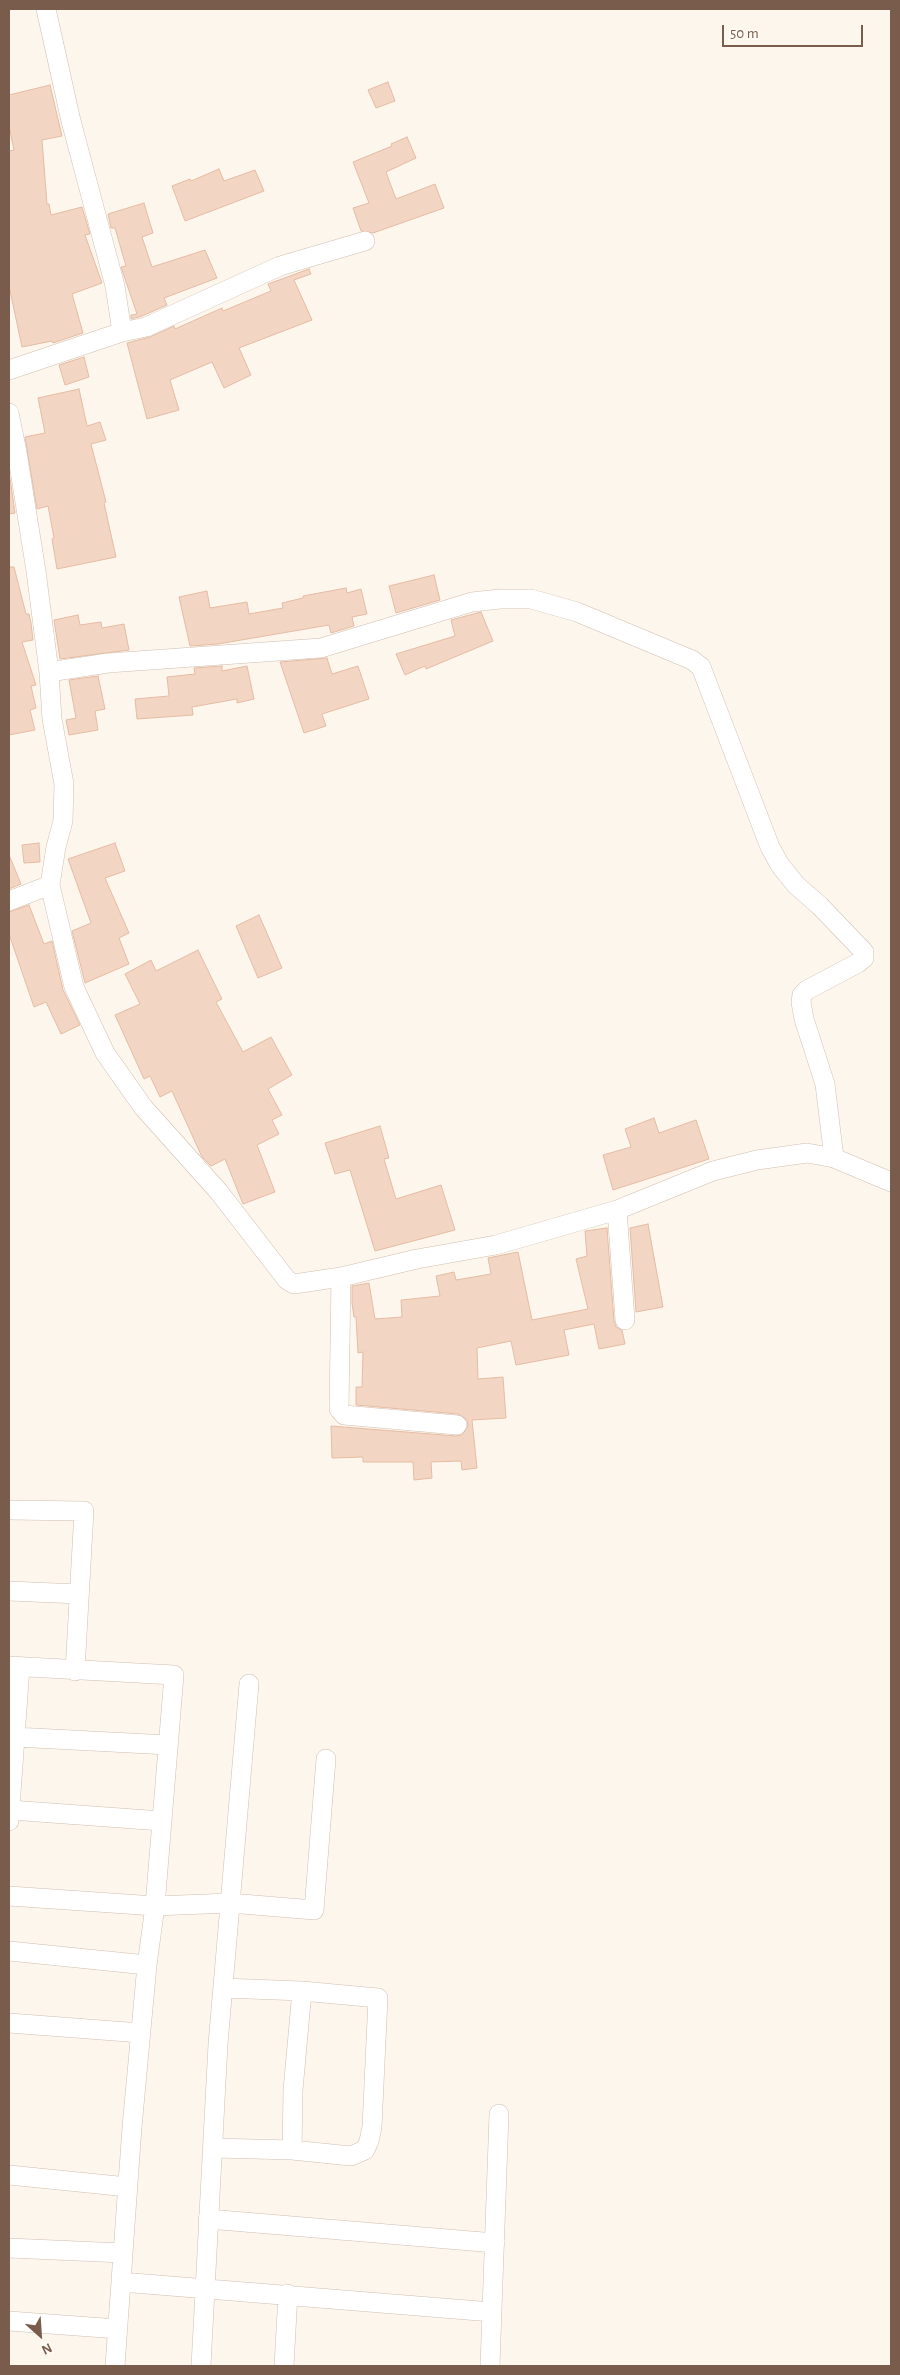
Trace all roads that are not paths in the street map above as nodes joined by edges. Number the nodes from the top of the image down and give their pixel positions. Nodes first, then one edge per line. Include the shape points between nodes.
1 (46, 9) edge
2 (365, 241) dead end
3 (122, 332) junction
4 (9, 370) edge
5 (9, 413) edge
6 (49, 672) junction
7 (50, 885) junction
8 (9, 901) edge
9 (834, 1158) junction
10 (891, 1182) edge
11 (617, 1210) junction
12 (340, 1277) junction
13 (625, 1320) dead end
14 (457, 1425) dead end
15 (9, 1510) edge
16 (9, 1591) edge
17 (79, 1594) junction
18 (14, 1666) edge
19 (76, 1671) junction
20 (249, 1684) dead end
21 (15, 1737) junction
22 (168, 1745) junction
23 (326, 1759) dead end
24 (9, 1816) edge
25 (162, 1821) junction
26 (9, 1896) edge
27 (230, 1903) junction
28 (155, 1906) junction
29 (9, 1951) edge
30 (147, 1965) junction
31 (223, 1988) junction
32 (302, 1991) junction
33 (9, 2023) edge
34 (141, 2033) junction
35 (499, 2114) dead end
36 (214, 2148) junction
37 (292, 2150) junction
38 (9, 2175) edge
39 (128, 2187) junction
40 (208, 2219) junction
41 (495, 2243) junction
42 (9, 2248) edge
43 (123, 2253) junction
44 (121, 2282) junction
45 (206, 2288) junction
46 (288, 2294) junction
47 (492, 2312) junction
48 (9, 2321) edge
49 (118, 2329) junction
50 (115, 2366) edge
51 (201, 2366) edge
52 (284, 2366) edge
53 (490, 2366) edge

1 - 3 street via 71,121 116,286
2 - 3 street via 280,266 146,327
3 - 4 street
5 - 6 street
6 - 7 street via 52,719 65,804
6 - 9 street via 108,663 321,648 463,604 500,599 531,599 577,612 692,660 701,667 770,847 780,865 864,952 864,958 858,963 802,995 804,1019 826,1084
7 - 8 street
7 - 12 street via 77,995 105,1053 143,1108 219,1192 287,1280 294,1284
9 - 10 street
9 - 11 street via 807,1153 757,1160 713,1171
11 - 12 street via 496,1245
11 - 13 street
12 - 14 street via 339,1409 344,1415
15 - 17 street via 84,1511
16 - 17 street
17 - 19 street
18 - 19 street
18 - 21 street
19 - 22 street via 174,1675
20 - 27 street
21 - 22 street
21 - 24 street
22 - 25 street
23 - 27 street via 314,1910
24 - 25 street
25 - 28 street
26 - 28 street
27 - 28 street
27 - 31 street
28 - 30 street
29 - 30 street
30 - 34 street
31 - 32 street
31 - 36 street
32 - 37 street via 293,2090
32 - 37 street via 378,1998 372,2127 369,2141 358,2154
33 - 34 street
34 - 39 street
35 - 41 street
36 - 37 street
36 - 40 street
38 - 39 street
39 - 43 street
40 - 41 street
40 - 45 street
41 - 47 street
42 - 43 street
43 - 44 street
44 - 45 street
44 - 49 street
45 - 46 street
45 - 51 street
46 - 47 street
46 - 52 street
47 - 53 street
48 - 49 street
49 - 50 street

